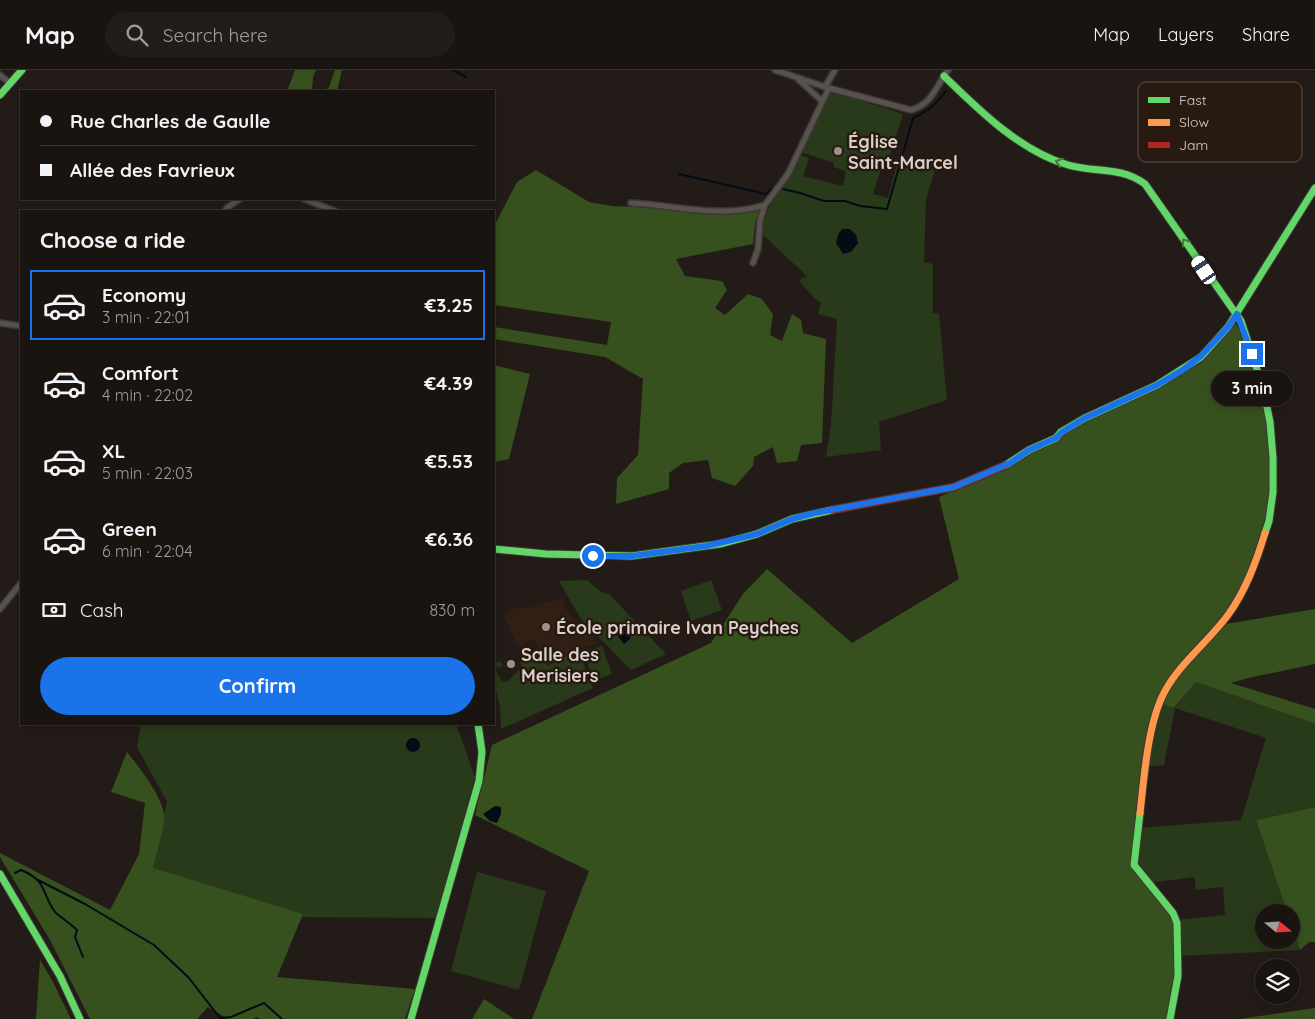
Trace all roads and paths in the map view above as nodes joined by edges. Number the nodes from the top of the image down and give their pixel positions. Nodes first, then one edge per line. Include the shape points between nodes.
1 (22, 70) edge
2 (775, 70) edge
3 (835, 70) edge
4 (946, 73) edge
5 (0, 75) edge
6 (797, 78) junction
7 (10, 83) junction
8 (827, 87) junction
9 (0, 95) edge
10 (822, 101) junction
11 (1315, 188) edge
12 (239, 200) edge
13 (307, 200) edge
14 (631, 203) dead end
15 (765, 205) junction
16 (227, 210) edge
17 (332, 210) edge
18 (753, 263) dead end
19 (1236, 312) junction
20 (0, 323) edge
21 (20, 326) edge
22 (495, 549) edge
23 (20, 583) edge
24 (0, 609) edge
25 (478, 725) edge
26 (0, 874) edge
27 (80, 1019) edge
28 (411, 1019) edge
29 (1170, 1019) edge

1 - 7 street
2 - 6 street
3 - 8 street
4 - 8 street via 929,100 911,110
19 -> 4 street via 1153,193 1138,178 1117,170 1069,166 1034,152 1002,128
5 - 7 street
6 - 8 street
6 - 10 street
7 - 9 street
8 - 10 street
10 - 15 street via 788,174
11 - 19 street via 1250,290 1244,294
12 - 16 street
13 - 17 street
14 - 15 street via 736,212
15 - 18 street
19 - 22 street via 1201,356 1157,385 1085,418 1010,463 954,487 814,513 757,534 706,546 632,556
19 - 29 street via 1263,388 1274,458 1274,492 1269,521 1251,576 1228,615 1181,667 1165,691 1154,719 1134,865 1173,913 1177,923 1178,976
20 - 21 street
23 - 24 street
25 - 28 street via 483,748 479,781
26 - 27 street via 60,976

